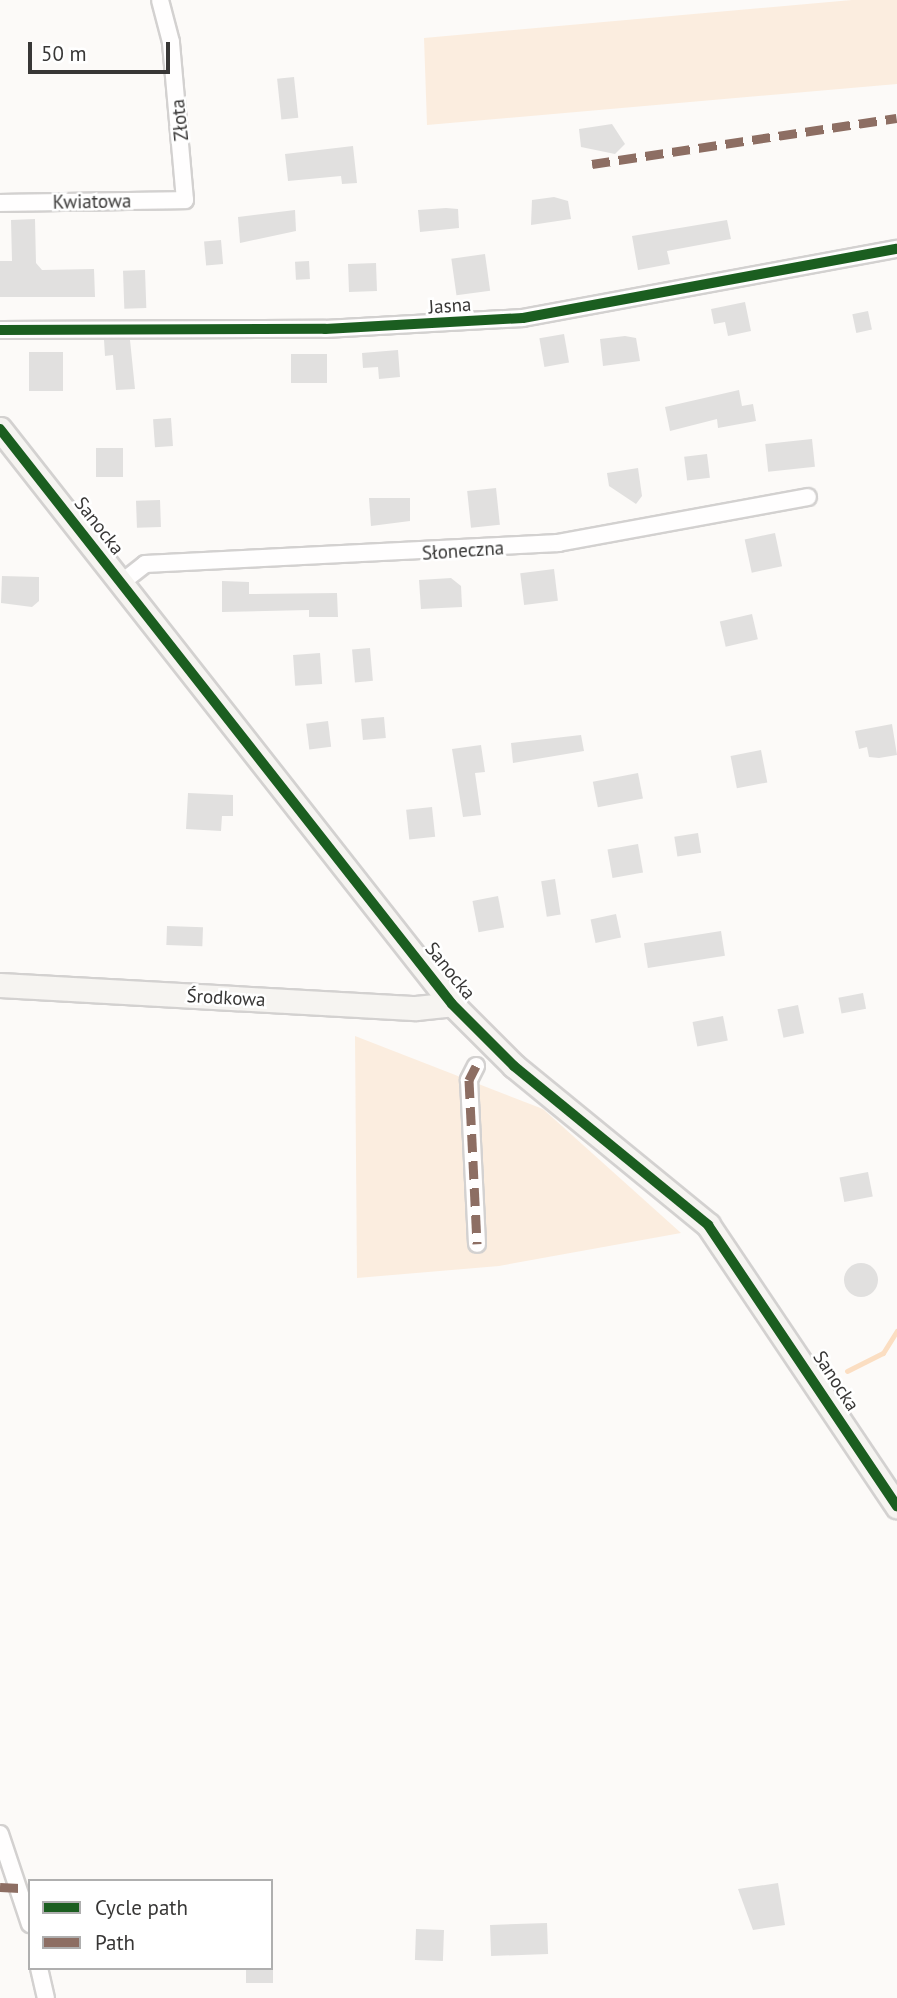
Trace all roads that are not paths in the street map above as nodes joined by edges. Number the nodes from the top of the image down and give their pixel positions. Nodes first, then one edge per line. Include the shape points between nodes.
1 (160, 0) edge
2 (185, 200) joint
3 (0, 202) edge
4 (897, 249) edge
5 (0, 330) edge
6 (0, 429) edge
7 (808, 498) dead end
8 (121, 583) junction
9 (0, 985) edge
10 (452, 1004) junction
11 (476, 1066) dead end
12 (477, 1244) dead end
13 (897, 1506) edge
14 (0, 1835) edge
15 (28, 1918) edge
16 (39, 1970) edge
17 (46, 1998) edge

1 - 2 street, Złota via 171,41
2 - 3 street, Kwiatowa
4 - 5 street, Jasna via 523,318 325,329
6 - 8 street, Sanocka
7 - 8 street, Słoneczna via 509,548 145,564
8 - 10 street, Sanocka
9 - 10 street, Środkowa via 416,1009
10 - 13 street, Sanocka via 514,1066 708,1225
11 - 12 street via 469,1080
14 - 15 street
16 - 17 street

